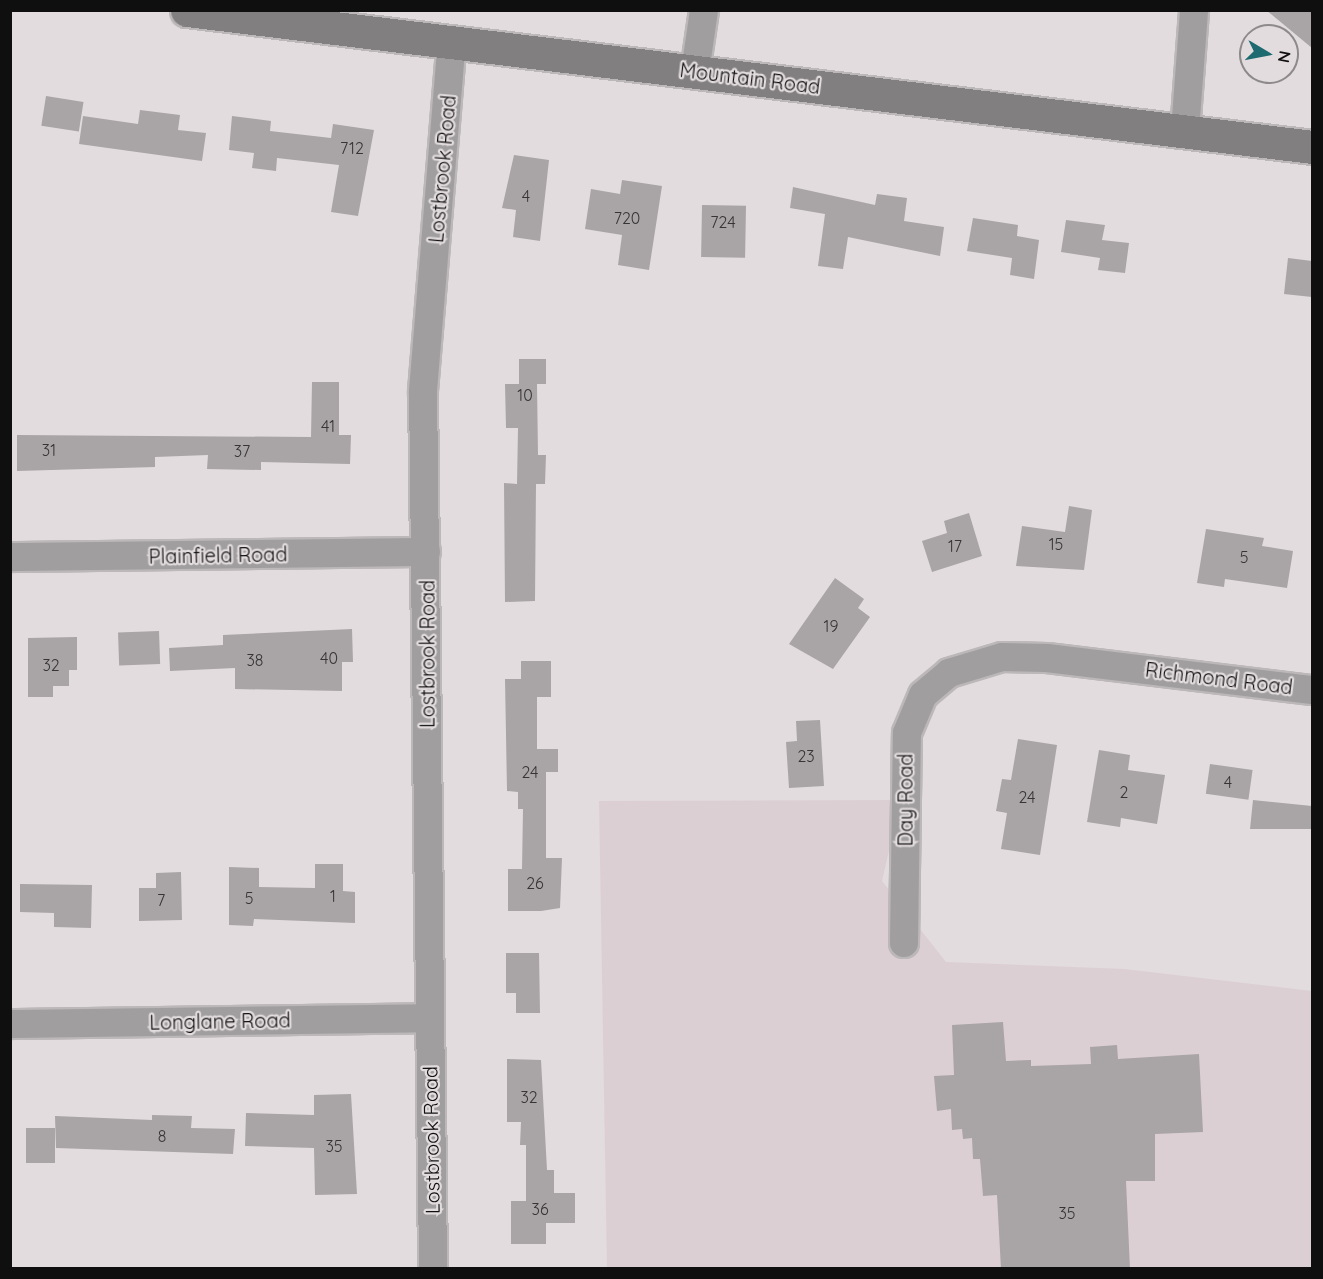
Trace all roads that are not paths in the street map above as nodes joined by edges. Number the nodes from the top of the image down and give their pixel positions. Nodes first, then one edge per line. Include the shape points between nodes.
1 (187, 10) edge
2 (704, 10) edge
3 (1194, 10) edge
4 (285, 16) edge
5 (452, 41) junction
6 (695, 72) junction
7 (1185, 131) junction
8 (1312, 147) edge
9 (426, 552) junction
10 (10, 557) edge
11 (1126, 667) joint
12 (1312, 690) edge
13 (904, 943) dead end
14 (429, 1018) junction
15 (10, 1024) edge
16 (433, 1269) edge

1 - 4 main road, Mountain Road
2 - 6 street
3 - 7 street
4 - 5 main road, Mountain Road
5 - 6 main road, Mountain Road
5 - 9 street, Lostbrook Road via 423,391
6 - 7 main road, Mountain Road
7 - 8 main road, Mountain Road
9 - 10 street, Plainfield Road
9 - 14 street, Lostbrook Road
11 - 12 street, Richmond Road
11 - 13 street, Day Road via 1002,657 964,664 923,695 903,755
14 - 15 street, Longlane Road
14 - 16 street, Lostbrook Road

